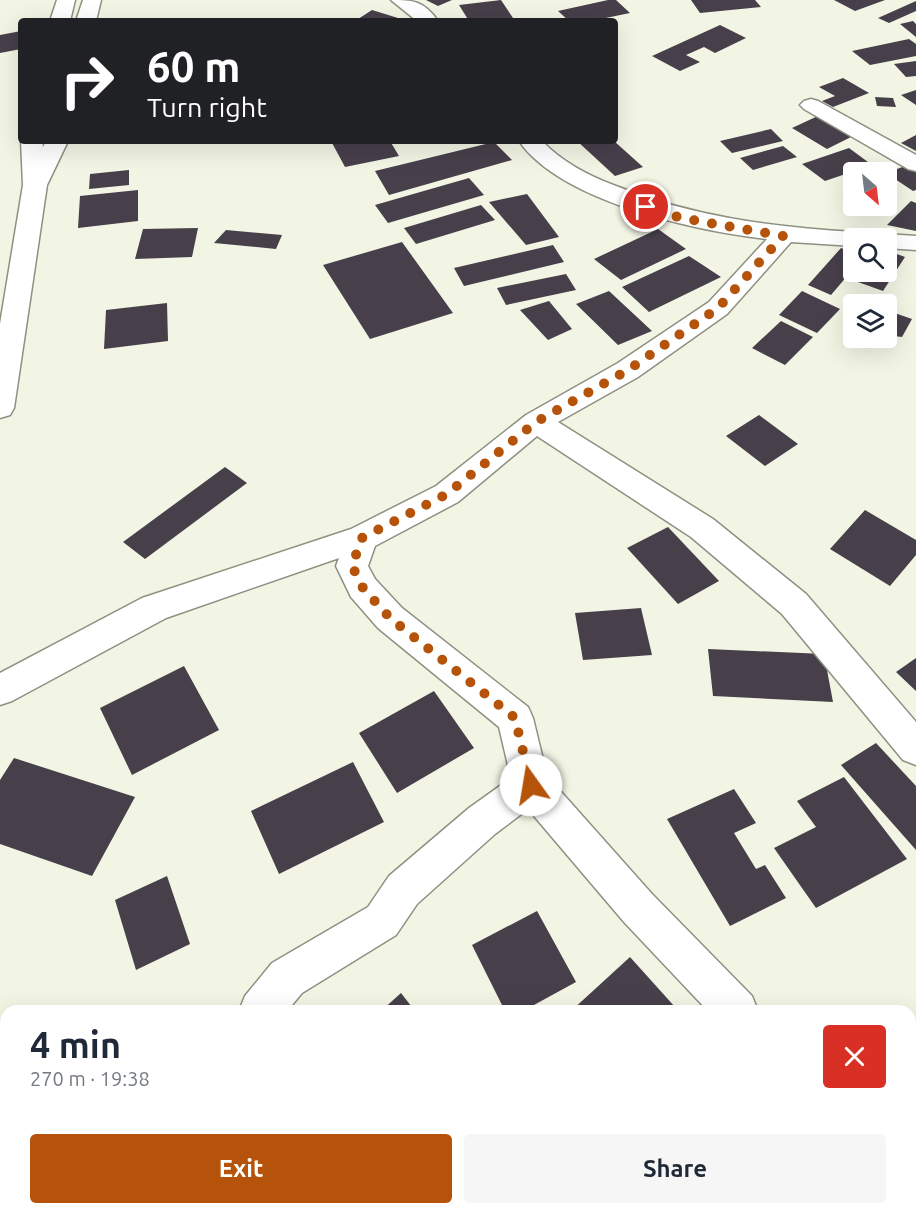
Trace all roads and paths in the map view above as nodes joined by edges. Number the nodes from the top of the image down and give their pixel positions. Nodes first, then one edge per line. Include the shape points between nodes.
1 (66, 0) edge
2 (92, 0) edge
3 (400, 0) edge
4 (61, 18) edge
5 (87, 18) edge
6 (425, 18) edge
7 (811, 105) dead end
8 (31, 144) edge
9 (56, 144) edge
10 (533, 144) edge
11 (916, 164) edge
12 (35, 185) junction
13 (783, 236) junction
14 (843, 239) edge
15 (897, 242) edge
16 (916, 243) edge
17 (0, 408) edge
18 (536, 422) junction
19 (362, 538) junction
20 (0, 690) edge
21 (916, 748) edge
22 (531, 785) junction
23 (265, 1005) edge
24 (731, 1005) edge

1 - 4 street
2 - 5 street
3 - 6 street
7 - 11 street
8 - 12 street
9 - 12 street
10 - 13 street via 568,174 629,201 681,218
12 - 17 street
13 - 14 street
13 - 18 street via 718,308 628,370
15 - 16 street
18 - 19 street via 447,494
18 - 21 street via 702,528 794,604
19 - 20 street via 154,608
19 - 22 street via 352,566 363,588 390,618 515,718
22 - 23 street via 482,821 403,890 382,921 287,978
22 - 24 street via 638,908

